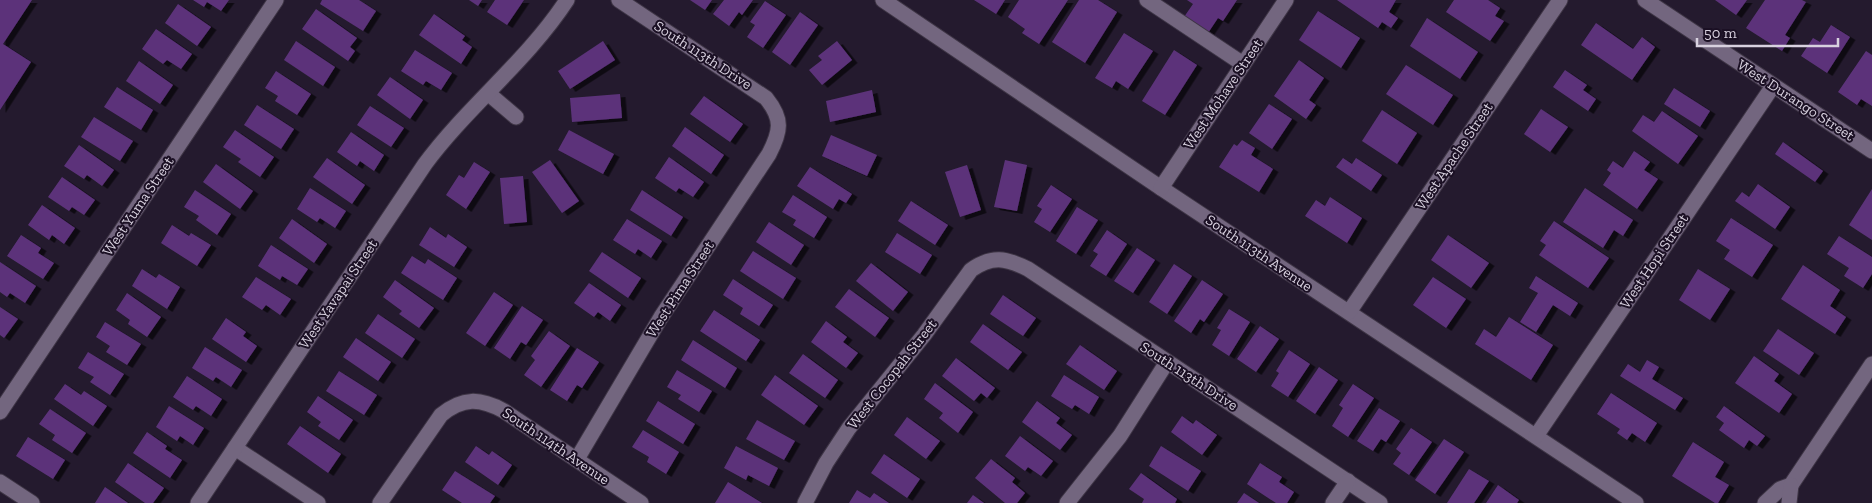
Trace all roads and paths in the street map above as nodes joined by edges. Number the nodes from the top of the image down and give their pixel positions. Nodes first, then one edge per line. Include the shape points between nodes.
1 (276, 0) edge
2 (567, 0) edge
3 (619, 0) edge
4 (883, 0) edge
5 (1147, 0) edge
6 (1286, 0) edge
7 (1560, 0) edge
8 (1645, 0) edge
9 (1243, 64) junction
10 (1773, 86) junction
11 (489, 94) junction
12 (516, 117) dead end
13 (779, 118) joint
14 (1872, 151) edge
15 (1161, 188) junction
16 (993, 259) joint
17 (1348, 312) junction
18 (1167, 362) junction
19 (1872, 364) edge
20 (0, 412) edge
21 (1536, 436) junction
22 (236, 448) junction
23 (577, 459) junction
24 (1348, 481) junction
25 (0, 482) edge
26 (1791, 485) junction
27 (32, 503) edge
28 (198, 503) edge
29 (318, 503) edge
30 (380, 503) edge
31 (641, 503) edge
32 (805, 503) edge
33 (1067, 503) edge
34 (1333, 503) edge
35 (1380, 503) edge
36 (1636, 503) edge
37 (1765, 503) edge
38 (1789, 503) edge

1 - 20 street, West Yuma Street
2 - 11 street, West Yavapai Street via 537,41
3 - 13 street, South 113th Drive via 766,98
4 - 15 street, South 113th Avenue
5 - 9 street
6 - 9 street, West Mohave Street
7 - 17 street, West Apache Street
8 - 10 street, West Durango Street
9 - 15 street, West Mohave Street
10 - 14 street, West Durango Street
10 - 21 street, West Hopi Street
11 - 12 street
11 - 22 street, West Yavapai Street via 425,164
13 - 23 street, West Pima Street via 769,154 657,324
15 - 17 street, South 113th Avenue
16 - 18 street, South 113th Drive via 1028,269
16 - 32 street, West Cocopah Street via 971,270 924,335 862,410 826,463
17 - 21 street, South 113th Avenue
18 - 24 street, South 113th Drive
18 - 33 street via 1120,436
19 - 26 street
21 - 36 street, South 113th Avenue
22 - 28 street, West Yavapai Street
22 - 29 street
23 - 30 street, South 114th Avenue via 492,404 466,401 441,415
23 - 31 street, South 114th Avenue
24 - 34 street
24 - 35 street, South 113th Drive
25 - 27 street
26 - 37 street
26 - 38 street

